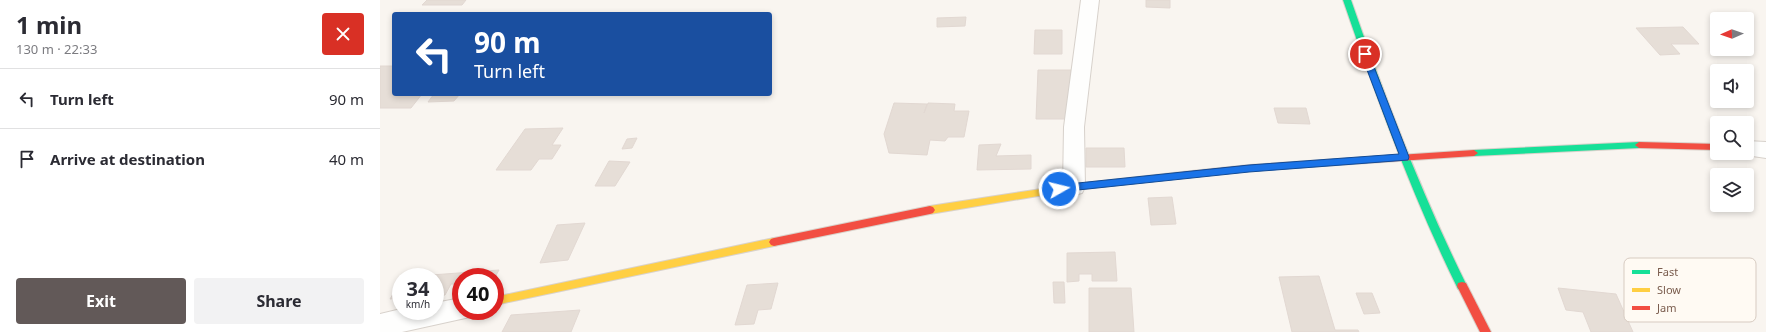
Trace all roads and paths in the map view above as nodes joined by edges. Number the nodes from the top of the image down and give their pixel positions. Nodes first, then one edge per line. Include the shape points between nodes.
1 (1090, 0) edge
2 (1347, 0) edge
3 (1710, 147) edge
4 (1754, 149) edge
5 (1766, 150) edge
6 (1405, 157) junction
7 (1074, 186) junction
8 (504, 299) edge
9 (452, 313) edge
10 (426, 323) edge
11 (380, 325) edge
12 (1486, 332) edge

1 - 7 street via 1074,127
2 - 6 street
3 - 6 street via 1650,144
4 - 5 street
6 - 7 street via 1249,168
6 - 12 street via 1436,232
7 - 8 street via 942,207
9 - 10 street
10 - 11 street

